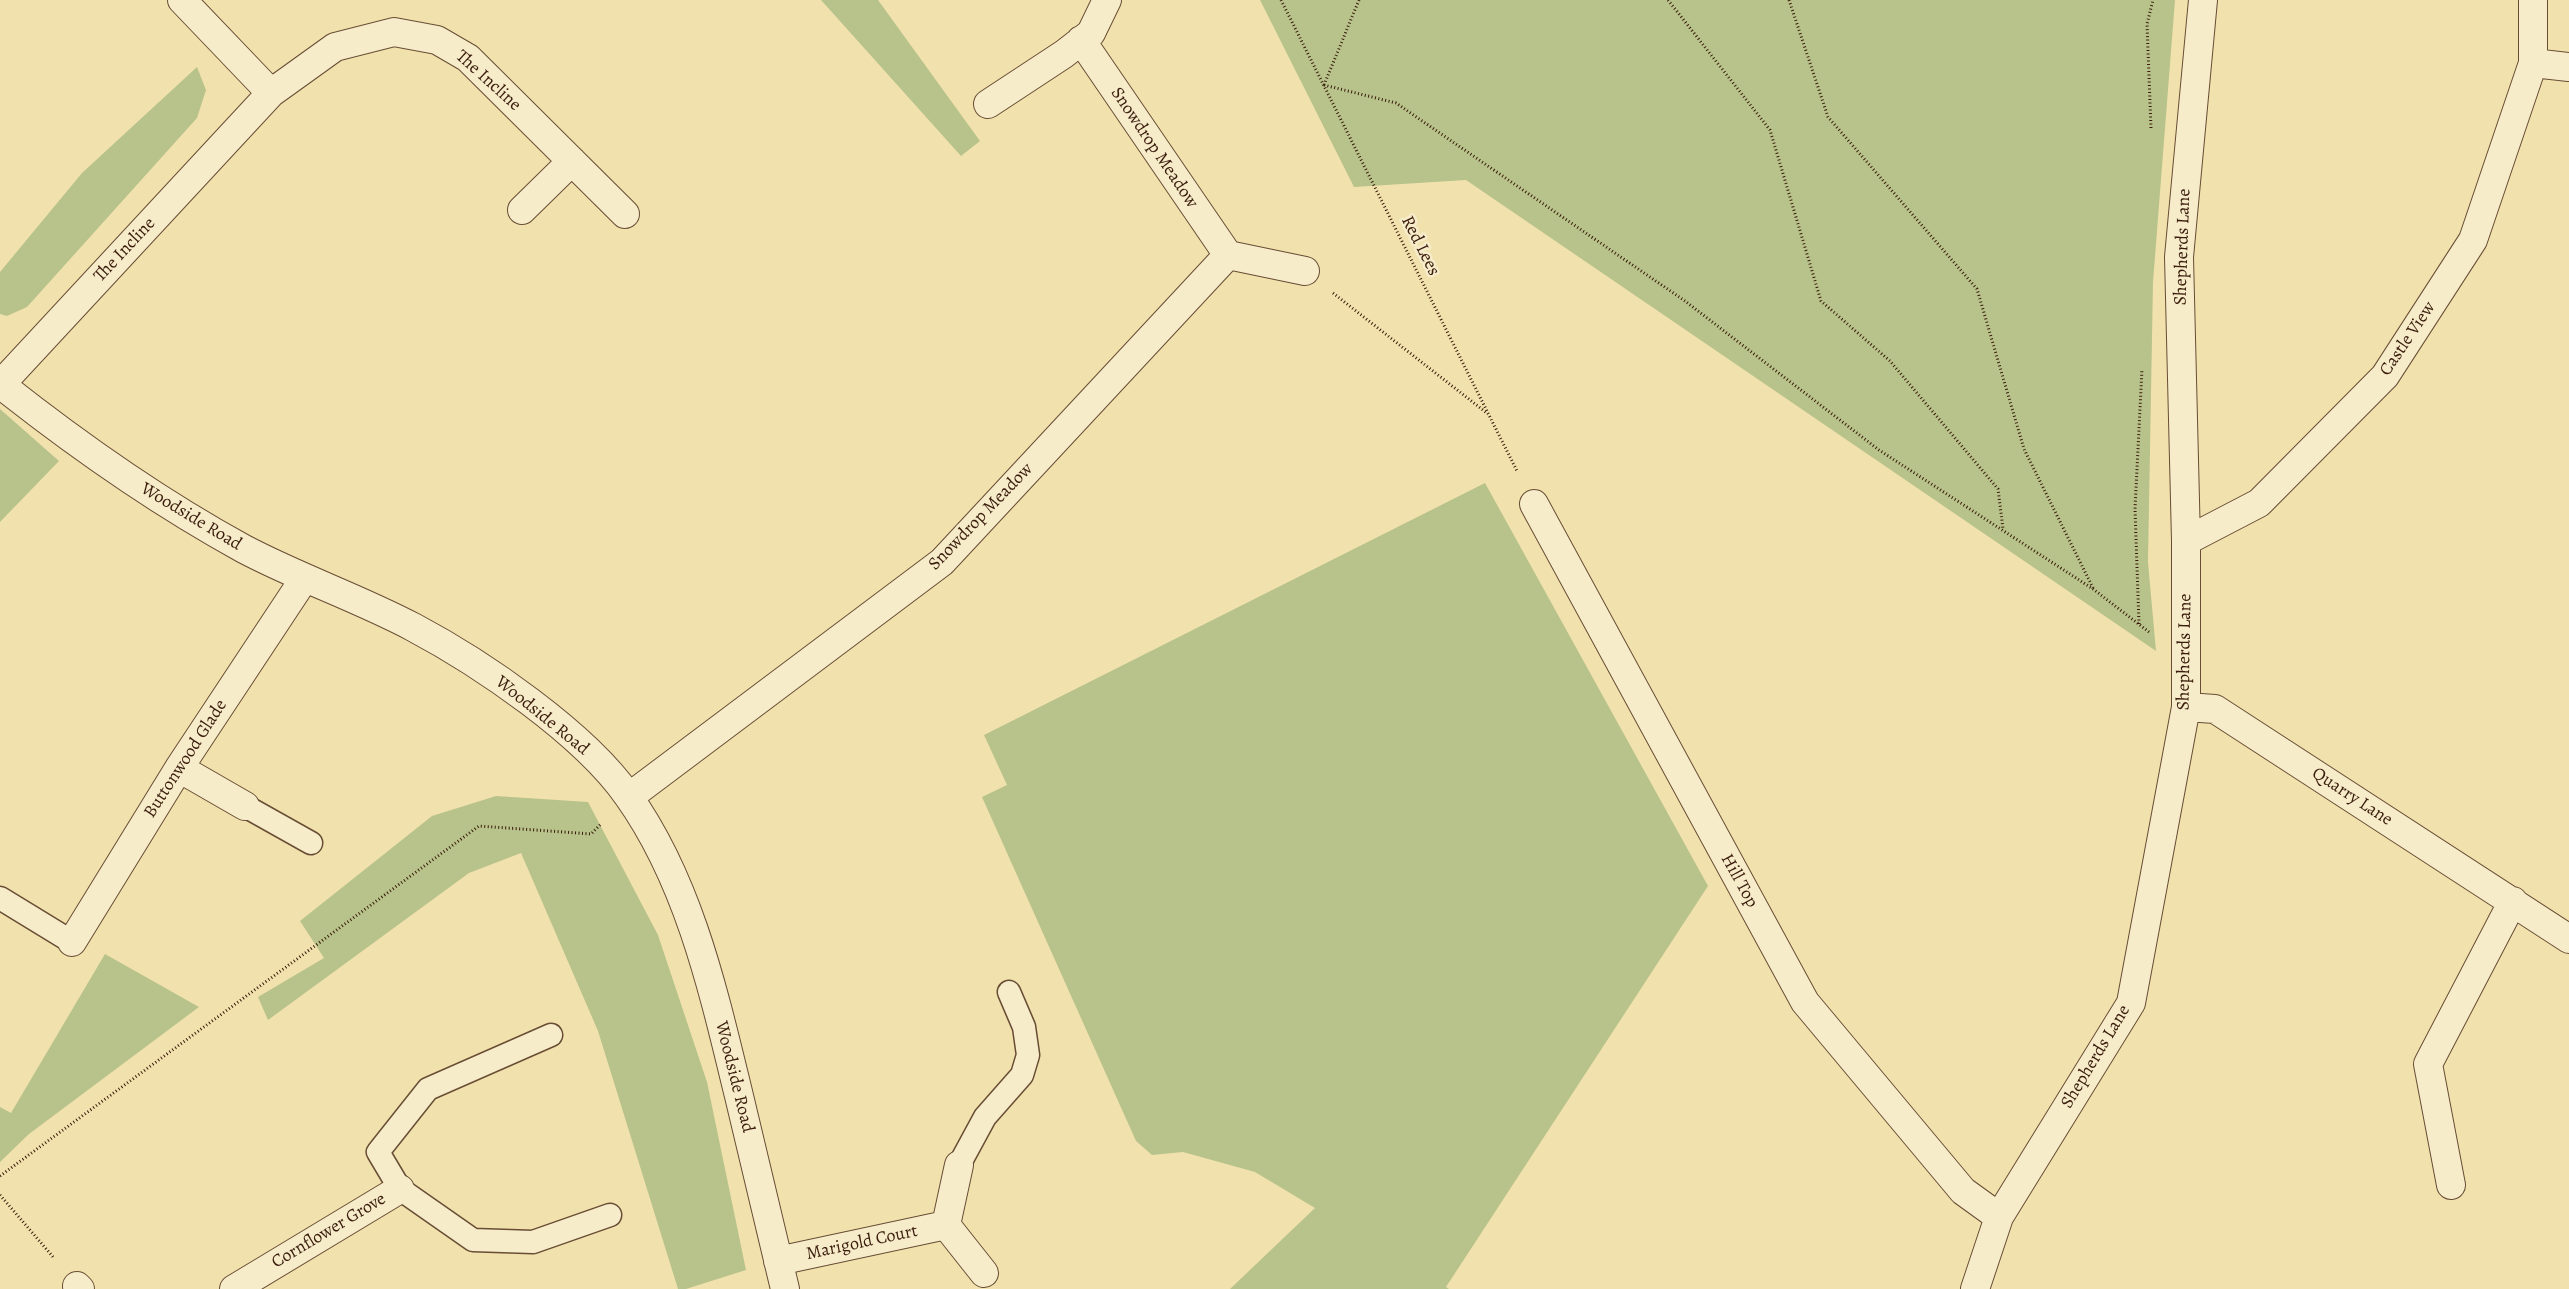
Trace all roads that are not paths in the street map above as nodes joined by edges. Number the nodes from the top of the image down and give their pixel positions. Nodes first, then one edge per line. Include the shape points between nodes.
1 (182, 0) edge
2 (1107, 0) edge
3 (2203, 0) edge
4 (2533, 0) edge
5 (1081, 40) junction
6 (2533, 63) junction
7 (2569, 67) edge
8 (271, 93) junction
9 (988, 104) dead end
10 (572, 161) junction
11 (522, 210) dead end
12 (625, 214) dead end
13 (1228, 255) junction
14 (1305, 271) road end
15 (0, 384) edge
16 (1534, 504) road end
17 (2186, 541) junction
18 (304, 579) junction
19 (2186, 707) junction
20 (179, 768) junction
21 (629, 798) junction
22 (245, 806) joint
23 (311, 843) dead end
24 (0, 898) edge
25 (2513, 901) junction
26 (2569, 939) edge
27 (72, 942) joint
28 (1009, 992) dead end
29 (551, 1035) dead end
30 (959, 1165) joint
31 (2451, 1185) dead end
32 (400, 1189) junction
33 (610, 1216) dead end
34 (2000, 1217) junction
35 (946, 1224) junction
36 (778, 1261) junction
37 (984, 1273) dead end
38 (234, 1289) edge
39 (785, 1289) edge
40 (1975, 1289) edge

1 - 8 street
2 - 5 street via 1091,33
3 - 17 street, Shepherds Lane via 2179,257
4 - 6 street, Castle View
5 - 9 street
5 - 13 street, Snowdrop Meadow
6 - 7 street
6 - 17 street, Castle View via 2473,240 2385,376 2259,503
8 - 10 street, The Incline via 335,47 394,32 437,40 468,58
8 - 15 street, The Incline
10 - 11 street
10 - 12 street, The Incline
13 - 14 street
13 - 21 street, Snowdrop Meadow via 942,562
15 - 18 street, Woodside Road via 178,512
16 - 34 street, Hill Top via 1805,1002 1963,1191
17 - 19 street, Shepherds Lane
18 - 20 street, Buttonwood Glade
18 - 21 street, Woodside Road via 413,627 482,668 555,722 610,773
19 - 25 street, Quarry Lane via 2215,709
19 - 34 street, Shepherds Lane via 2131,1003
20 - 22 street
20 - 27 street, Buttonwood Glade
21 - 36 street, Woodside Road via 672,875 712,991
22 - 23 lane
24 - 27 lane
25 - 26 street, Quarry Lane
25 - 31 street via 2428,1064
28 - 30 lane via 1024,1027 1028,1055 1022,1075 985,1117
29 - 32 lane via 428,1089 378,1152
30 - 35 street
32 - 33 lane via 473,1240 534,1242
32 - 38 street, Cornflower Grove
34 - 40 street, Shepherds Lane
35 - 36 street, Marigold Court
35 - 37 street
36 - 39 street, Woodside Road

